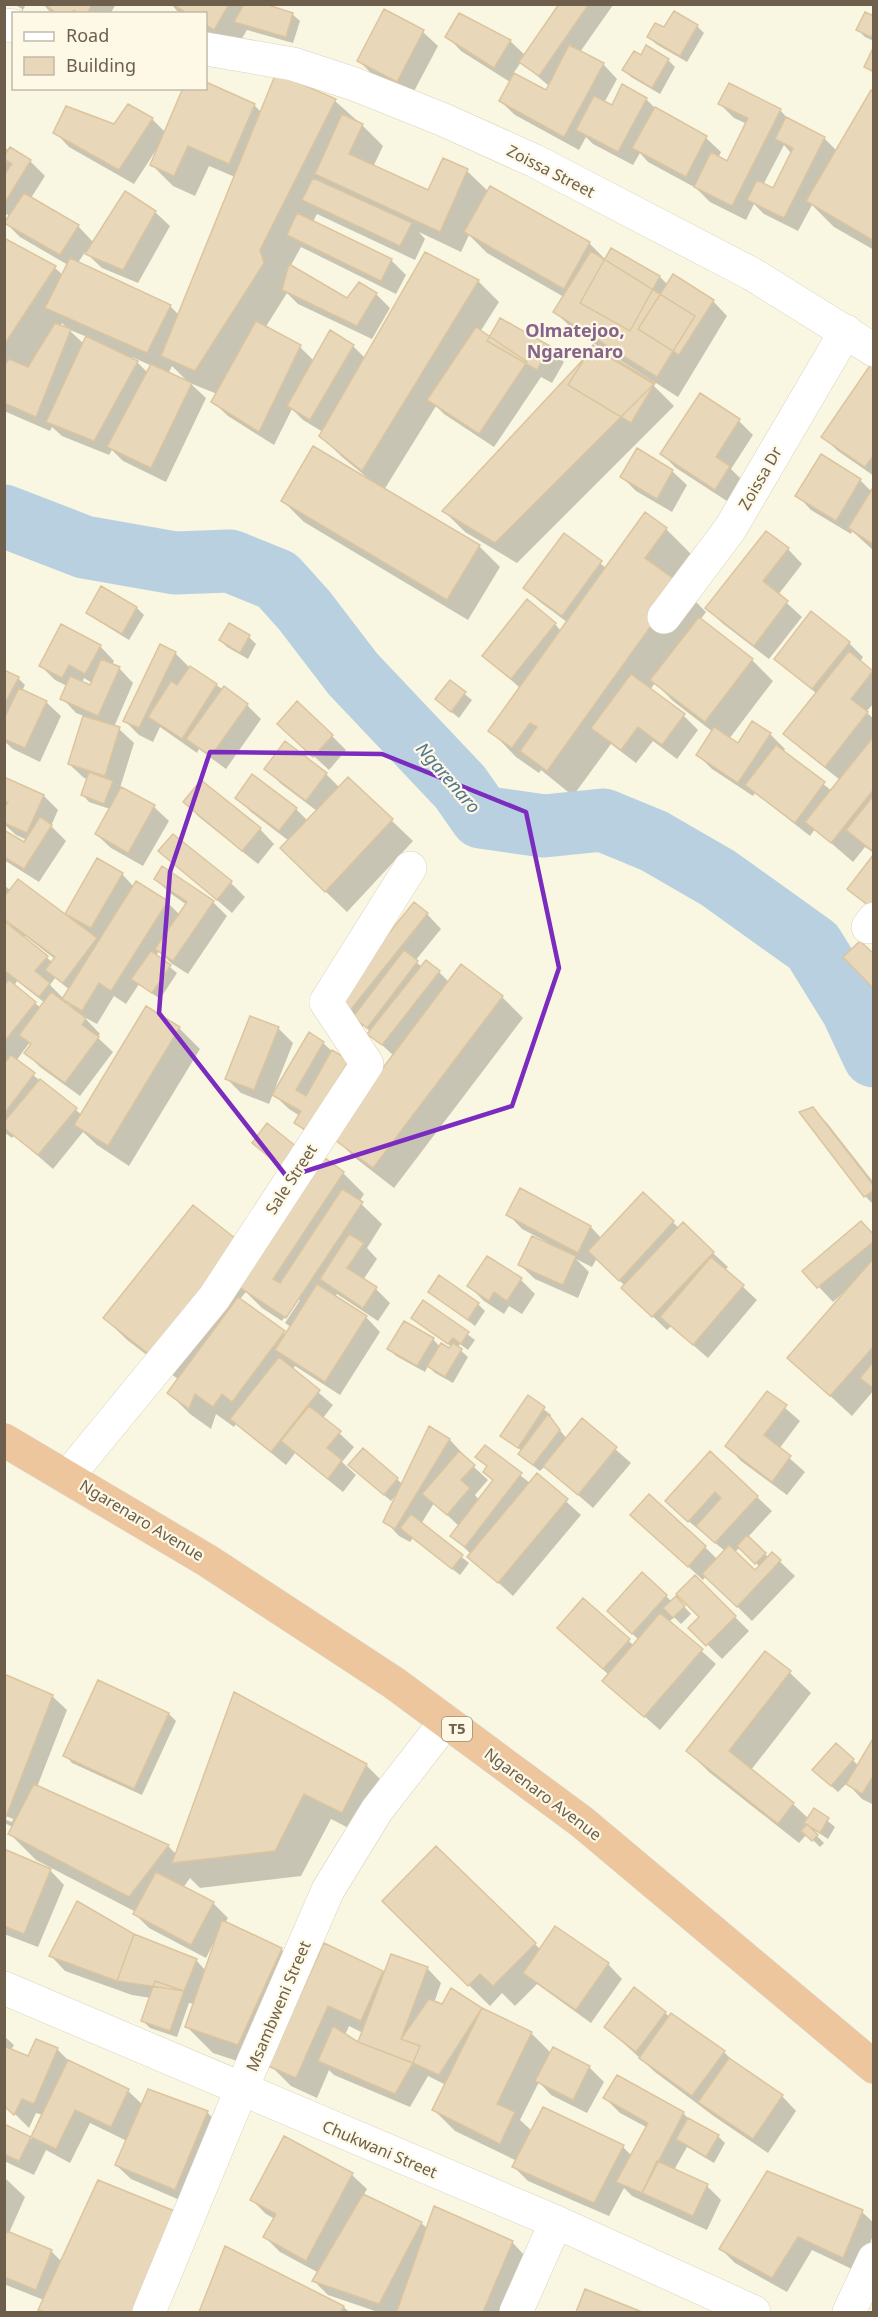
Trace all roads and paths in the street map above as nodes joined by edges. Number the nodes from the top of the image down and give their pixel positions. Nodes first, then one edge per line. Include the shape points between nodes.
1 (207, 49) edge
2 (846, 331) junction
3 (873, 350) edge
4 (664, 617) dead end
5 (410, 868) dead end
6 (4, 1440) edge
7 (68, 1476) junction
8 (446, 1721) junction
9 (4, 1988) edge
10 (873, 2067) edge
11 (242, 2090) junction
12 (556, 2223) junction
13 (873, 2259) edge
14 (150, 2313) edge
15 (516, 2313) edge
16 (754, 2313) edge
17 (849, 2313) edge

1 - 2 street, Zoissa Street via 293,64 444,120 535,161 752,274
2 - 3 street, Zoissa Street
2 - 4 street, Zoissa Dr via 730,529
5 - 7 street, Sale Street via 326,1002 367,1064 214,1298
6 - 7 highway, Ngarenaro Avenue / T5
7 - 8 highway, Ngarenaro Avenue / T5 via 208,1561
8 - 10 highway, Ngarenaro Avenue / T5 via 582,1822
8 - 11 street, Msambweni Street via 377,1810 328,1890
9 - 11 street, Chukwani Street
11 - 12 street, Chukwani Street
11 - 14 street, Msambweni Street
12 - 15 street
12 - 16 street, Chukwani Street
13 - 17 street

